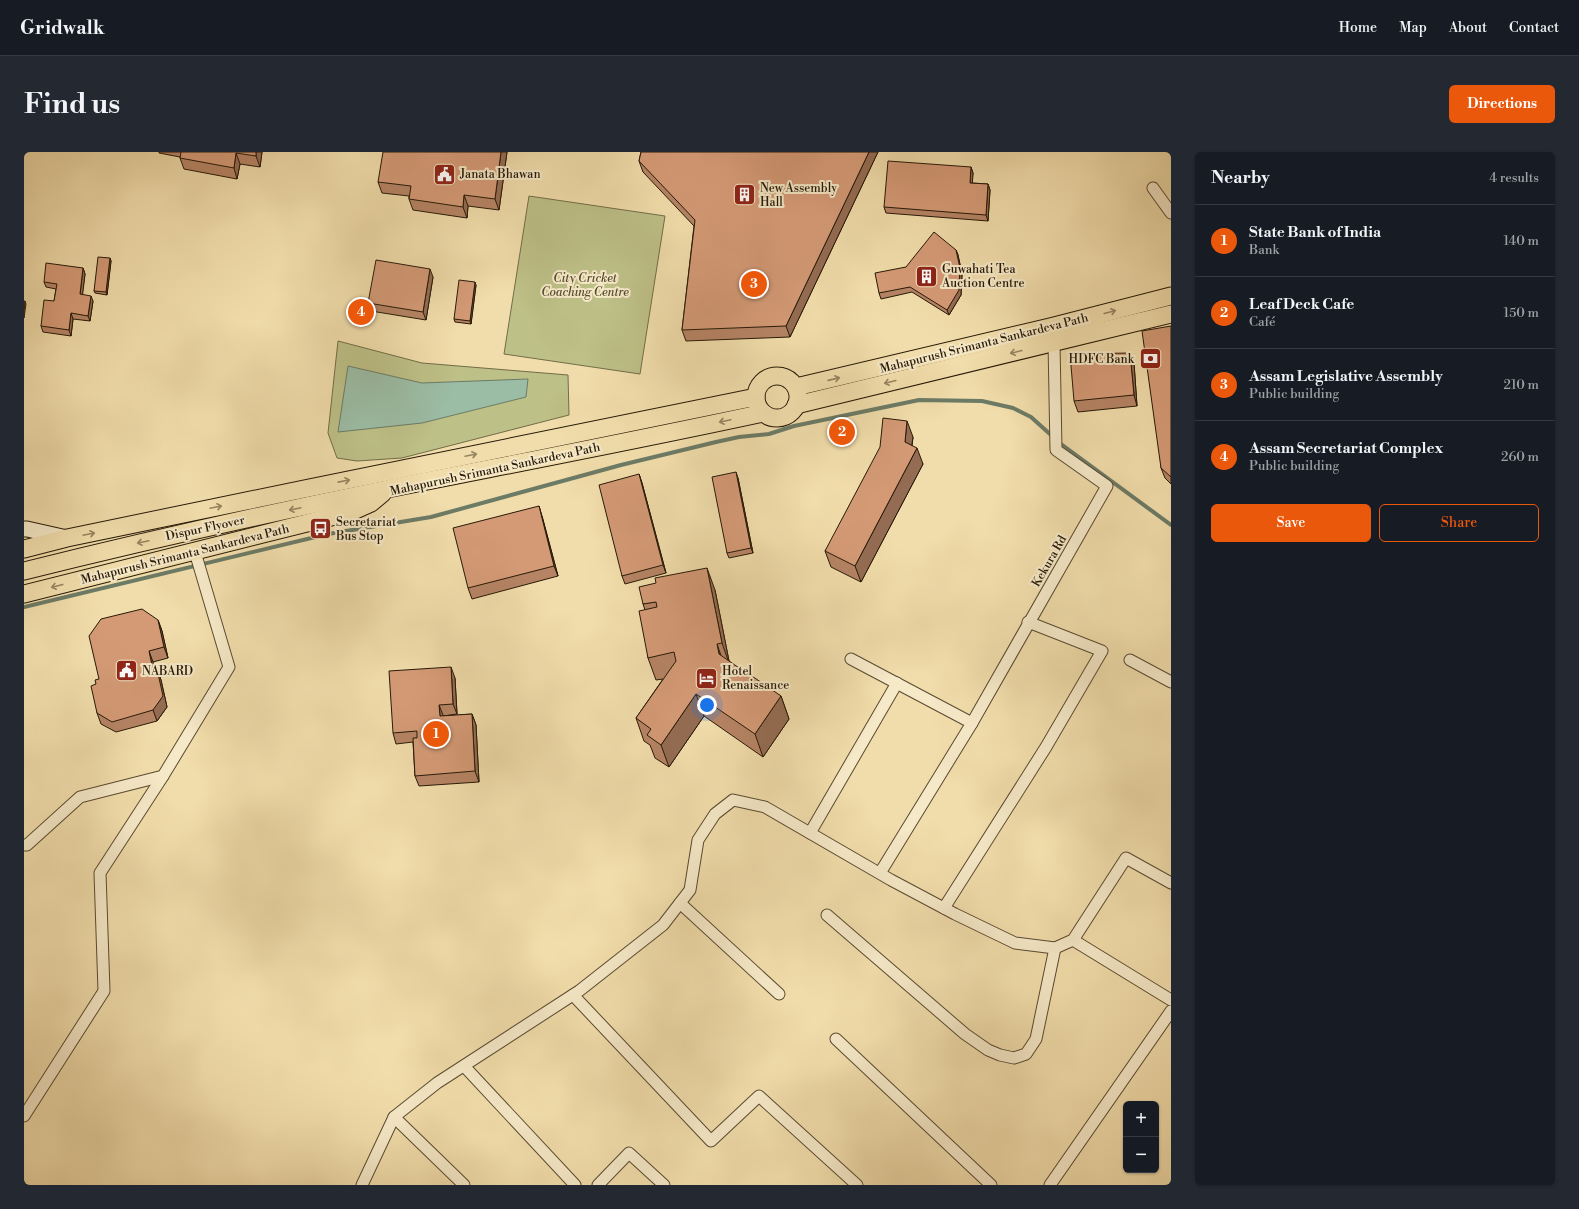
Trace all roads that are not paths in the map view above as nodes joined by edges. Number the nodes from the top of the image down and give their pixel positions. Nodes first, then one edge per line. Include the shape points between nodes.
1 (1153, 188) dead end
2 (1171, 213) edge
3 (1171, 296) edge
4 (1171, 314) edge
5 (1054, 342) junction
6 (796, 388) junction
7 (756, 397) junction
8 (796, 405) junction
9 (763, 413) junction
10 (388, 489) junction
11 (24, 529) edge
12 (67, 538) junction
13 (24, 549) edge
14 (196, 555) junction
15 (24, 571) edge
16 (24, 594) edge
17 (1028, 622) junction
18 (850, 659) dead end
19 (1130, 660) dead end
20 (1171, 682) edge
21 (896, 683) junction
22 (972, 723) junction
23 (163, 776) junction
24 (810, 833) junction
25 (24, 846) edge
26 (880, 873) junction
27 (1171, 883) edge
28 (680, 903) junction
29 (944, 908) junction
30 (827, 915) dead end
31 (1073, 940) junction
32 (1055, 948) junction
33 (779, 994) dead end
34 (573, 995) junction
35 (1171, 1000) edge
36 (1171, 1011) edge
37 (836, 1039) dead end
38 (464, 1066) junction
39 (24, 1116) edge
40 (394, 1117) junction
41 (362, 1185) edge
42 (464, 1185) edge
43 (575, 1185) edge
44 (598, 1185) edge
45 (664, 1185) edge
46 (857, 1185) edge
47 (991, 1185) edge
48 (1050, 1185) edge

1 - 2 street
6 -> 3 main road, Mahapurush Srimanta Sankardeva Path via 1050,328
4 - 5 main road, Mahapurush Srimanta Sankardeva Path
5 -> 8 main road, Mahapurush Srimanta Sankardeva Path
5 - 17 street, Kekura Rd via 1056,450 1107,486
6 - 7 main road via 783,376 769,377 758,386
6 - 8 main road
7 - 9 main road via 758,407
12 -> 7 main road, Mahapurush Srimanta Sankardeva Path
8 - 9 main road via 783,417 776,418
9 -> 10 main road, Mahapurush Srimanta Sankardeva Path
10 - 14 main road, Mahapurush Srimanta Sankardeva Path via 372,503 351,512
10 -> 15 main road, Dispur Flyover via 136,543
11 - 12 main road
12 - 13 main road, Mahapurush Srimanta Sankardeva Path
14 -> 16 main road, Mahapurush Srimanta Sankardeva Path
14 - 23 street via 229,667
17 - 22 street, Kekura Rd
17 - 29 street via 1102,651 1046,747
18 - 21 street
19 - 20 street
21 - 22 street
21 - 24 street
22 - 26 street, Kekura Rd
23 - 25 street via 80,797
23 - 39 street via 100,873 104,991
24 - 26 street
24 - 28 street via 765,807 733,800 715,814 698,840 690,890
26 - 29 street
27 - 31 street via 1126,858
28 - 33 street
28 - 34 street via 663,925
29 - 32 street via 1015,943
30 - 32 street via 965,1034 988,1050 1014,1058 1026,1054 1036,1039
31 - 32 street
31 - 35 street
34 - 38 street
34 - 46 street via 711,1141 759,1096
36 - 48 street
37 - 47 street
38 - 40 street via 437,1083
38 - 43 street
40 - 41 street
40 - 42 street
44 - 45 street via 629,1153

